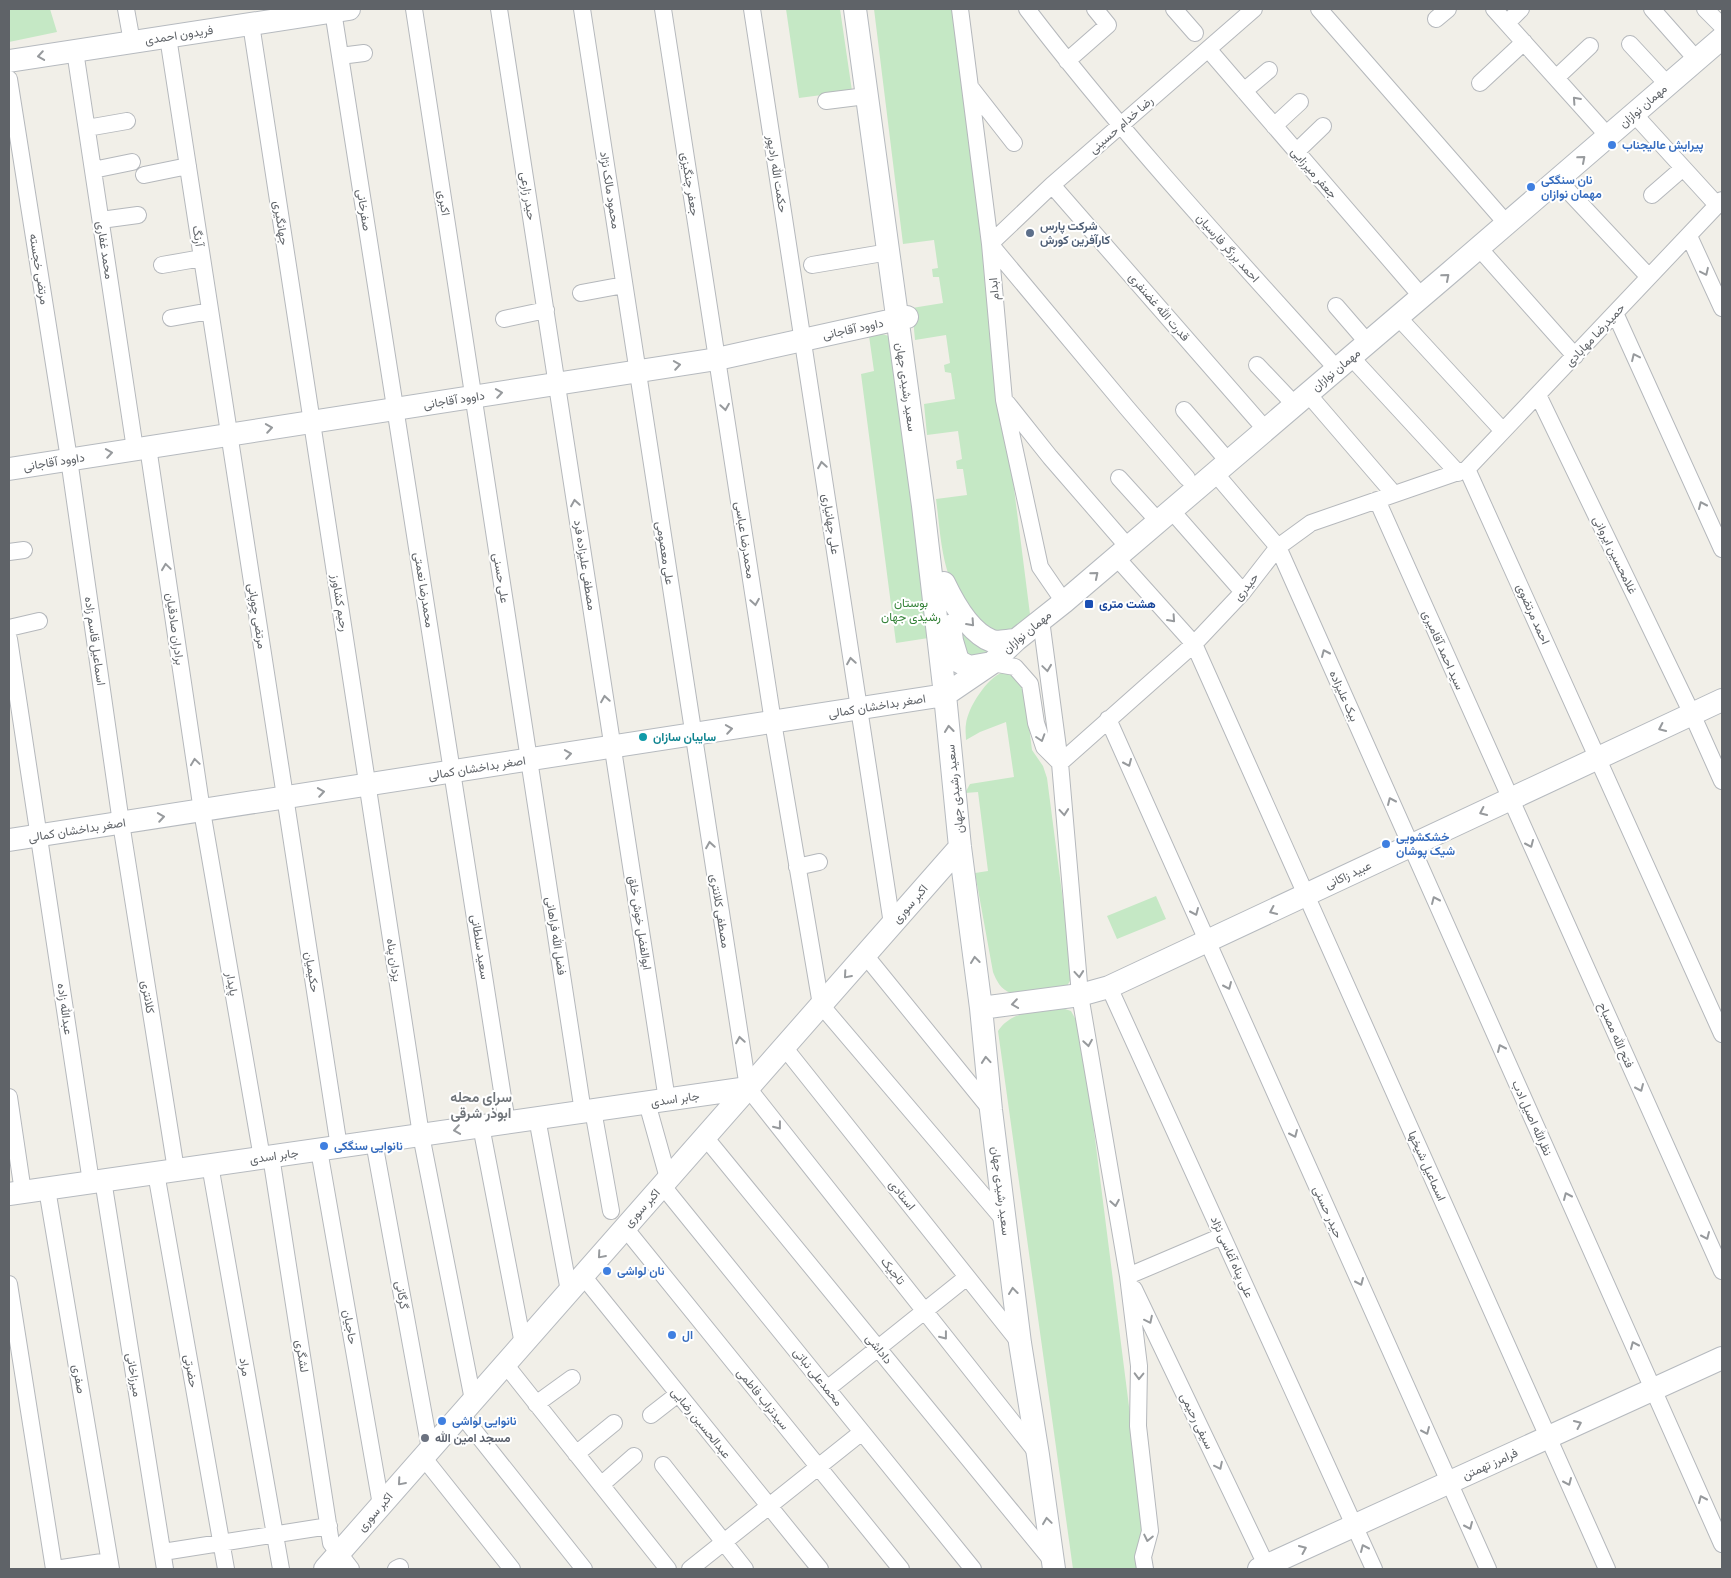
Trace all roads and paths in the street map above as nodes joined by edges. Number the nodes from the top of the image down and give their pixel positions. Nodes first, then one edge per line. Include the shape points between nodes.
1 (126, 9) edge
2 (414, 9) edge
3 (499, 9) edge
4 (582, 9) edge
5 (663, 9) edge
6 (752, 9) edge
7 (855, 9) edge
8 (865, 9) edge
9 (960, 9) edge
10 (1027, 9) edge
11 (1095, 9) edge
12 (1174, 9) edge
13 (1254, 9) edge
14 (1319, 9) edge
15 (1494, 9) edge
16 (1522, 9) edge
17 (1652, 9) edge
18 (1705, 9) edge
19 (341, 10) edge
20 (262, 18) edge
21 (1507, 23) junction
22 (1195, 33) dead end
23 (168, 36) junction
24 (1722, 37) edge
25 (132, 42) junction
26 (1524, 42) junction
27 (1630, 44) dead end
28 (1590, 46) dead end
29 (1208, 49) junction
30 (75, 50) junction
31 (364, 52) dead end
32 (340, 56) junction
33 (1697, 60) junction
34 (9, 61) edge
35 (1067, 61) junction
36 (1269, 70) dead end
37 (1556, 78) junction
38 (9, 79) edge
39 (1480, 83) dead end
40 (1668, 85) junction
41 (970, 87) junction
42 (1244, 91) junction
43 (870, 95) junction
44 (826, 101) dead end
45 (1300, 102) dead end
46 (1634, 114) junction
47 (126, 121) dead end
48 (1120, 126) junction
49 (1274, 126) junction
50 (1323, 126) dead end
51 (87, 128) junction
52 (1608, 136) junction
53 (1014, 143) dead end
54 (1296, 152) junction
55 (132, 162) dead end
56 (188, 166) junction
57 (1684, 168) junction
58 (93, 170) junction
59 (144, 176) dead end
60 (1558, 180) junction
61 (1052, 185) junction
62 (1652, 195) dead end
63 (1720, 203) edge
64 (138, 215) dead end
65 (101, 220) junction
66 (1507, 224) junction
67 (1689, 236) junction
68 (990, 244) junction
69 (1479, 248) junction
70 (893, 251) junction
71 (202, 258) junction
72 (162, 265) dead end
73 (812, 265) dead end
74 (1649, 277) junction
75 (624, 285) junction
76 (581, 292) dead end
77 (1422, 297) junction
78 (1336, 306) dead end
79 (1722, 308) edge
80 (546, 310) junction
81 (210, 311) junction
82 (1615, 313) junction
83 (1398, 317) junction
84 (171, 318) dead end
85 (902, 318) junction
86 (504, 319) dead end
87 (803, 340) junction
88 (1368, 343) junction
89 (1575, 356) junction
90 (717, 359) junction
91 (1344, 363) junction
92 (1257, 364) dead end
93 (637, 372) junction
94 (557, 384) junction
95 (1538, 395) junction
96 (474, 397) junction
97 (1004, 400) junction
98 (1301, 400) junction
99 (395, 409) junction
100 (1184, 410) dead end
101 (312, 422) junction
102 (1266, 430) junction
103 (1503, 431) junction
104 (229, 434) junction
105 (142, 448) junction
106 (69, 459) junction
107 (1222, 467) junction
108 (9, 469) edge
109 (1463, 471) junction
110 (1119, 478) dead end
111 (1187, 478) dead end
112 (1394, 494) junction
113 (1376, 500) junction
114 (1165, 516) junction
115 (1278, 547) junction
116 (1722, 549) edge
117 (1122, 552) junction
118 (944, 583) junction
119 (1243, 592) junction
120 (1064, 602) junction
121 (1041, 620) junction
122 (38, 621) dead end
123 (9, 628) edge
124 (9, 638) edge
125 (1016, 640) junction
126 (1194, 644) junction
127 (992, 663) junction
128 (945, 695) junction
129 (1722, 700) edge
130 (858, 709) junction
131 (1692, 714) junction
132 (1108, 719) junction
133 (773, 722) junction
134 (693, 734) junction
135 (613, 747) junction
136 (1598, 758) junction
137 (529, 760) junction
138 (1060, 764) junction
139 (452, 772) junction
140 (1722, 782) edge
141 (368, 785) junction
142 (285, 798) junction
143 (1510, 799) junction
144 (202, 810) junction
145 (121, 823) junction
146 (39, 836) junction
147 (9, 840) edge
148 (1411, 846) junction
149 (960, 847) junction
150 (818, 862) dead end
151 (797, 867) junction
152 (1306, 895) junction
153 (892, 924) junction
154 (1208, 941) junction
155 (865, 955) junction
156 (1109, 987) junction
157 (1080, 995) junction
158 (820, 1005) junction
159 (981, 1008) junction
160 (1722, 1034) edge
161 (784, 1048) junction
162 (748, 1088) junction
163 (9, 1097) edge
164 (657, 1101) junction
165 (991, 1110) junction
166 (588, 1111) junction
167 (537, 1118) junction
168 (507, 1123) junction
169 (481, 1126) junction
170 (421, 1135) junction
171 (705, 1137) junction
172 (374, 1142) junction
173 (329, 1148) junction
174 (266, 1157) junction
175 (210, 1165) junction
176 (166, 1171) junction
177 (97, 1181) junction
178 (665, 1182) junction
179 (47, 1188) junction
180 (16, 1193) edge
181 (618, 1219) junction
182 (1004, 1220) junction
183 (1222, 1236) junction
184 (1722, 1271) edge
185 (1128, 1276) junction
186 (967, 1277) junction
187 (576, 1283) junction
188 (9, 1284) edge
189 (924, 1311) junction
190 (1020, 1343) junction
191 (523, 1344) junction
192 (878, 1348) junction
193 (1722, 1358) edge
194 (505, 1364) junction
195 (572, 1378) dead end
196 (827, 1388) junction
197 (1653, 1389) junction
198 (678, 1394) junction
199 (536, 1404) junction
200 (467, 1407) junction
201 (651, 1415) dead end
202 (614, 1423) dead end
203 (862, 1432) junction
204 (1548, 1437) junction
205 (427, 1453) junction
206 (576, 1454) junction
207 (1038, 1454) junction
208 (634, 1456) dead end
209 (663, 1465) dead end
210 (818, 1467) junction
211 (1449, 1482) junction
212 (601, 1485) junction
213 (381, 1505) junction
214 (769, 1506) junction
215 (329, 1526) junction
216 (1354, 1526) junction
217 (274, 1535) junction
218 (724, 1542) junction
219 (222, 1543) junction
220 (1722, 1544) edge
221 (162, 1552) junction
222 (338, 1564) edge
223 (110, 1565) edge
224 (1053, 1566) edge
225 (1264, 1568) edge
226 (55, 1569) edge
227 (166, 1569) edge
228 (226, 1569) edge
229 (281, 1569) edge
230 (512, 1569) edge
231 (584, 1569) edge
232 (668, 1569) edge
233 (690, 1569) edge
234 (745, 1569) edge
235 (820, 1569) edge
236 (901, 1569) edge
237 (974, 1569) edge
238 (1145, 1569) edge
239 (1374, 1569) edge
240 (1488, 1569) edge
241 (1607, 1569) edge

1 - 25 street
2 - 96 street, اکبری
3 - 80 street, حیدر زارعی
4 - 75 street, محمود مالک نژاد
5 - 90 street, جعفر چنگیزی
6 - 87 street, حکمت الله رادپور
7 - 43 street, سعید رشیدی جهان
8 - 43 street, سعید رشیدی جهان
9 - 41 street, ابدام
10 - 35 street, احمد برزگر فارسیان
11 - 35 street via 1108,25
12 - 22 street
13 - 29 street, رضا خدام حسینی
14 - 66 street
15 - 21 street
16 - 21 street
17 - 33 street
18 - 24 street
19 - 20 street, فریدون احمدی
19 - 32 street, صفرخانی
20 - 23 street, فریدون احمدی
20 - 101 street, جهانگیری
21 - 26 street
23 - 25 street, فریدون احمدی
23 - 56 street, آرنگ
24 - 33 street, مهمان نوازان
25 - 30 street, فریدون احمدی
26 - 37 street
26 - 39 street
27 - 40 street
28 - 37 street
29 - 42 street, جعفر میرزایی
29 - 48 street, رضا خدام حسینی
30 -> 34 street, فریدون احمدی
30 - 51 street, محمد غفاری
31 - 32 street
32 - 99 street, صفرخانی
33 - 40 street, مهمان نوازان
35 - 48 street, احمد برزگر فارسیان
36 - 42 street
52 -> 37 street
38 - 106 street, مرتضی خجسته
40 - 46 street, مهمان نوازان
41 - 53 street
41 - 68 street, ابدام
42 - 49 street, جعفر میرزایی
43 - 44 street
43 - 70 street, سعید رشیدی جهان
45 - 49 street
46 - 52 street, مهمان نوازان
46 - 57 street
47 - 51 street
48 - 61 street, رضا خدام حسینی
48 - 91 street, احمد برزگر فارسیان
49 - 54 street, جعفر میرزایی
50 - 54 street
51 - 58 street, محمد غفاری
60 -> 52 street, مهمان نوازان
54 - 77 street, جعفر میرزایی
55 - 58 street
56 - 59 street
56 - 71 street, آرنگ
57 - 62 street
57 - 63 street
58 - 65 street, محمد غفاری
60 - 66 street, مهمان نوازان
60 - 74 street
61 - 68 street, رضا خدام حسینی
61 - 102 street, قدرت الله غضنفری
63 - 67 street, حمیدرضا مهابادی
64 - 65 street
65 - 105 street, محمد غفاری
66 - 69 street, مهمان نوازان
67 - 74 street, حمیدرضا مهابادی
67 -> 79 street
68 - 97 street, ابدام
68 - 111 street
77 -> 69 street, مهمان نوازان
69 - 89 street
70 - 73 street
70 - 85 street, سعید رشیدی جهان
71 - 72 street
71 - 81 street, آرنگ
74 - 82 street, حمیدرضا مهابادی
75 - 76 street
75 - 93 street, محمود مالک نژاد
77 - 83 street, مهمان نوازان
78 - 88 street
80 - 86 street
80 - 94 street, حیدر زارعی
81 - 84 street
81 - 104 street, آرنگ
82 - 89 street, حمیدرضا مهابادی
116 -> 82 street
83 - 88 street, مهمان نوازان
83 - 103 street
85 - 87 street, داوود آقاجانی
85 - 118 street, سعید رشیدی جهان
85 - 128 street, سعید رشیدی جهان
87 - 90 street, داوود آقاجانی
130 -> 87 street, علی جهانیاری
88 - 91 street, مهمان نوازان
89 - 95 street, حمیدرضا مهابادی
93 -> 90 street, داوود آقاجانی
90 -> 133 street, محمدرضا عباسی
91 - 98 street, مهمان نوازان
91 - 109 street, احمد برزگر فارسیان
92 - 98 street
93 - 94 street, داوود آقاجانی
93 - 134 street, علی معصومی
96 -> 94 street, داوود آقاجانی
135 -> 94 street, مصطفی علیزاده فرد
95 - 103 street, حمیدرضا مهابادی
95 - 131 street, غلامحسین ایروانی
96 - 99 street, داوود آقاجانی
96 - 137 street, علی حسنی
97 - 117 street, اسماعیل شیخها
97 - 120 street, ابدام via 1040,567
98 - 102 street, مهمان نوازان
98 - 112 street
99 - 101 street, داوود آقاجانی
99 - 139 street, محمدرضا نعمتی
100 - 107 street, بیک علیزاده
104 -> 101 street, داوود آقاجانی
101 - 141 street, رحیم کشاورز
102 - 107 street, مهمان نوازان
103 - 109 street, حمیدرضا مهابادی
104 - 105 street, داوود آقاجانی
104 - 142 street, مرتضی چوپانی
106 -> 105 street, داوود آقاجانی
144 -> 105 street, برادران صادقیان
106 - 108 street, داوود آقاجانی
106 - 145 street, اسماعیل قاسم زاده
107 - 114 street, مهمان نوازان
107 - 115 street, بیک علیزاده
109 - 112 street, حیدری
109 - 136 street, احمد مرتضوی
110 - 114 street
112 - 113 street, حیدری
113 - 115 street, حیدری via 1311,524
113 - 143 street, سید احمد آقامیری
114 - 117 street, مهمان نوازان
114 - 119 street
115 - 119 street, حیدری
148 -> 115 street, بیک علیزاده
120 -> 117 street, مهمان نوازان
117 -> 126 street, اسماعیل شیخها
118 -> 125 street via 956,607 978,632 993,641
118 - 127 street, سعید رشیدی جهان via 958,661 969,667
119 - 126 street, حیدری
120 - 121 street, مهمان نوازان
121 - 125 street, مهمان نوازان
121 -> 138 street
122 - 123 street
124 - 146 street, عبدالله زاده
125 - 127 street, مهمان نوازان
126 - 132 street, حیدری
126 - 152 street, اسماعیل شیخها
127 - 128 street, مهمان نوازان
127 -> 138 street via 1015,667 1030,684 1036,723 1044,747
128 - 130 street, اصغر بداخشان کمالی
149 -> 128 street, سعید رشیدی جهان
129 - 131 street, عبید زاکانی
130 - 133 street, اصغر بداخشان کمالی
130 - 153 street, علی جهانیاری
131 -> 136 street, عبید زاکانی
131 - 140 street, غلامحسین ایروانی
132 - 138 street, حیدری
132 -> 154 street, حیدر حسنی
134 -> 133 street, اصغر بداخشان کمالی
133 - 151 street, محمدرضا عباسی
134 - 135 street, اصغر بداخشان کمالی
162 -> 134 street, مصطفی کلانتری
137 -> 135 street, اصغر بداخشان کمالی
135 - 164 street, ابوالفضل خوش خلق
136 - 143 street, عبید زاکانی
136 - 160 street, احمد مرتضوی
137 - 139 street, اصغر بداخشان کمالی
137 - 166 street, فضل الله فراهانی
138 -> 157 street
139 - 141 street, اصغر بداخشان کمالی
139 - 168 street, سعید سلطانی
142 -> 141 street, اصغر بداخشان کمالی
141 - 170 street, یزدان پناه
142 - 144 street, اصغر بداخشان کمالی
142 - 173 street, حکیمیان
143 -> 148 street, عبید زاکانی
143 -> 184 street, فتح الله مصباح
145 -> 144 street, اصغر بداخشان کمالی
144 - 174 street, پایدار
145 - 146 street, اصغر بداخشان کمالی
145 - 176 street, کلانتری
146 - 147 street, اصغر بداخشان کمالی
146 - 177 street, عبدالله زاده
148 - 152 street, عبید زاکانی
197 -> 148 street, نظرالله اصیل ادب
149 - 153 street, اکبر سوری
159 -> 149 street, سعید رشیدی جهان
150 - 151 street
151 - 158 street, محمدرضا عباسی
152 -> 154 street, عبید زاکانی
152 - 204 street, اسماعیل شیخها
153 - 155 street, اکبر سوری
154 - 156 street, عبید زاکانی
154 -> 211 street, حیدر حسنی
155 -> 158 street, اکبر سوری
155 - 165 street
156 - 157 street, عبید زاکانی
156 - 183 street, علی پناه آغاسی نژاد
157 -> 159 street, عبید زاکانی
157 -> 185 street
158 - 161 street, اکبر سوری
158 - 182 street
165 -> 159 street, سعید رشیدی جهان
161 - 162 street, اکبر سوری
161 - 186 street, استادی
162 - 164 street, جابر اسدی
162 - 171 street, اکبر سوری
162 -> 189 street, تاجیک
163 - 180 street
164 - 166 street, جابر اسدی
164 - 178 street, ابوالفضل خوش خلق
165 - 182 street, سعید رشیدی جهان
166 - 167 street, جابر اسدی
166 - 181 street, فضل الله فراهانی
167 - 168 street, جابر اسدی
167 - 187 street
168 - 169 street, جابر اسدی
169 -> 170 street, جابر اسدی
169 - 191 street
170 - 172 street, جابر اسدی
170 - 200 street, یزدان پناه
171 - 178 street, اکبر سوری
171 - 192 street, داداشی
172 - 173 street, جابر اسدی
172 - 205 street, گرگانی
173 - 174 street, جابر اسدی
173 - 213 street, حاجیان
174 - 175 street, جابر اسدی
174 - 215 street, لشگری
175 - 176 street, جابر اسدی
175 - 217 street, مراد
176 - 177 street, جابر اسدی
176 - 219 street, حضرتی
177 - 179 street, جابر اسدی
177 - 221 street, میرزاخانی
178 - 181 street, اکبر سوری
178 - 196 street, محمدعلی نباتی
179 - 180 street, جابر اسدی
179 - 223 street, صفری
181 -> 187 street, اکبر سوری
181 - 210 street, سیدتراب فاطمی
190 -> 182 street, سعید رشیدی جهان
183 - 185 street
183 - 216 street, علی پناه آغاسی نژاد
185 -> 225 street, سیفی رحیمی
185 -> 238 street via 1139,1366 1138,1426 1150,1531 1143,1557
186 - 189 street
186 - 190 street, استادی
187 - 191 street, اکبر سوری
187 - 198 street, عبدالحسین رضایی
188 - 226 street
189 - 192 street
189 -> 207 street, تاجیک
190 - 207 street, سعید رشیدی جهان
191 - 194 street, اکبر سوری
192 - 196 street
192 - 224 street, داداشی
193 - 197 street, فرامرز تهمتن
194 - 199 street
194 - 200 street, اکبر سوری
195 - 199 street
196 - 203 street, محمدعلی نباتی
204 -> 197 street, فرامرز تهمتن
220 -> 197 street, نظرالله اصیل ادب
198 - 201 street
198 - 214 street, عبدالحسین رضایی
199 - 206 street
200 - 205 street, اکبر سوری
200 - 231 street
202 - 206 street
203 - 210 street
203 - 237 street, محمدعلی نباتی
204 - 211 street, فرامرز تهمتن
204 -> 241 street, اسماعیل شیخها
205 -> 213 street, اکبر سوری
205 - 230 street
206 - 212 street
224 -> 207 street, سعید رشیدی جهان
208 - 212 street
209 - 218 street
210 - 214 street
210 - 236 street, سیدتراب فاطمی
211 - 216 street, فرامرز تهمتن
211 -> 240 street, حیدر حسنی
212 - 232 street
213 - 222 street, اکبر سوری
214 - 218 street
214 - 235 street, عبدالحسین رضایی
215 - 217 street
215 - 222 street, لشگری
225 -> 216 street, فرامرز تهمتن
239 -> 216 street, علی پناه آغاسی نژاد
217 - 219 street
217 - 229 street, مراد
218 - 233 street
218 - 234 street
219 - 221 street
219 - 228 street, حضرتی
221 - 227 street, میرزاخانی
223 - 226 street

